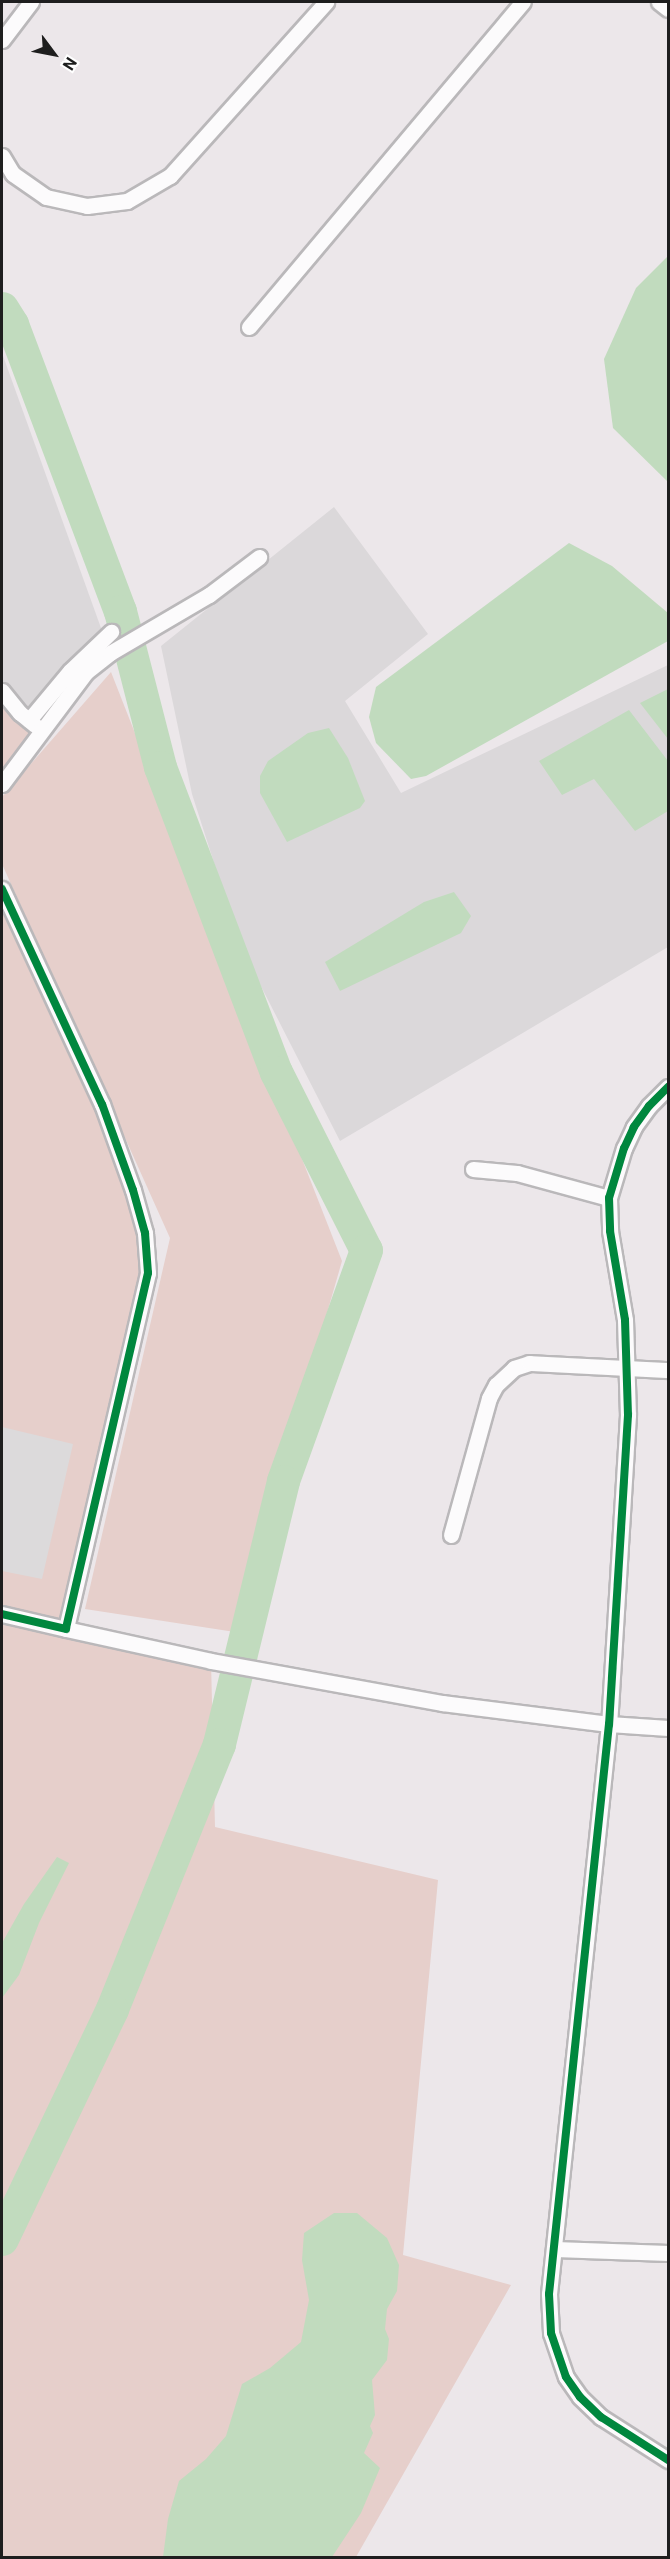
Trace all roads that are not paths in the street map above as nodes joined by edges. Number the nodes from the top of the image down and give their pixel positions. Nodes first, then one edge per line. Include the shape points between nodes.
1 (31, 2) edge
2 (326, 2) edge
3 (524, 2) edge
4 (659, 2) edge
5 (669, 9) edge
6 (2, 40) edge
7 (2, 156) edge
8 (249, 327) dead end
9 (259, 557) dead end
10 (111, 632) dead end
11 (2, 691) edge
12 (29, 720) junction
13 (42, 731) junction
14 (2, 784) edge
15 (2, 889) edge
16 (669, 1087) edge
17 (473, 1169) dead end
18 (609, 1198) junction
19 (627, 1366) junction
20 (669, 1370) edge
21 (451, 1535) dead end
22 (2, 1614) edge
23 (66, 1629) junction
24 (609, 1724) junction
25 (669, 1728) edge
26 (555, 2248) junction
27 (669, 2253) edge
28 (669, 2460) edge

1 - 6 street
2 - 7 street via 170,176 127,201 87,206 46,197 12,174
3 - 8 street
4 - 5 street
9 - 13 street via 209,595 110,653 86,672
10 - 12 street via 70,671
11 - 12 street
12 - 13 street
13 - 14 street
15 - 23 street via 102,1104 145,1233 148,1273
16 - 18 street via 634,1127
17 - 18 street via 517,1173
18 - 19 street
19 - 20 street
19 - 21 street via 529,1363 505,1376 489,1398 480,1422
19 - 24 street via 628,1415
22 - 23 street
23 - 24 street via 211,1661 442,1703
24 - 25 street
24 - 26 street
26 - 27 street
26 - 28 street via 549,2294 551,2333 566,2377 601,2417

